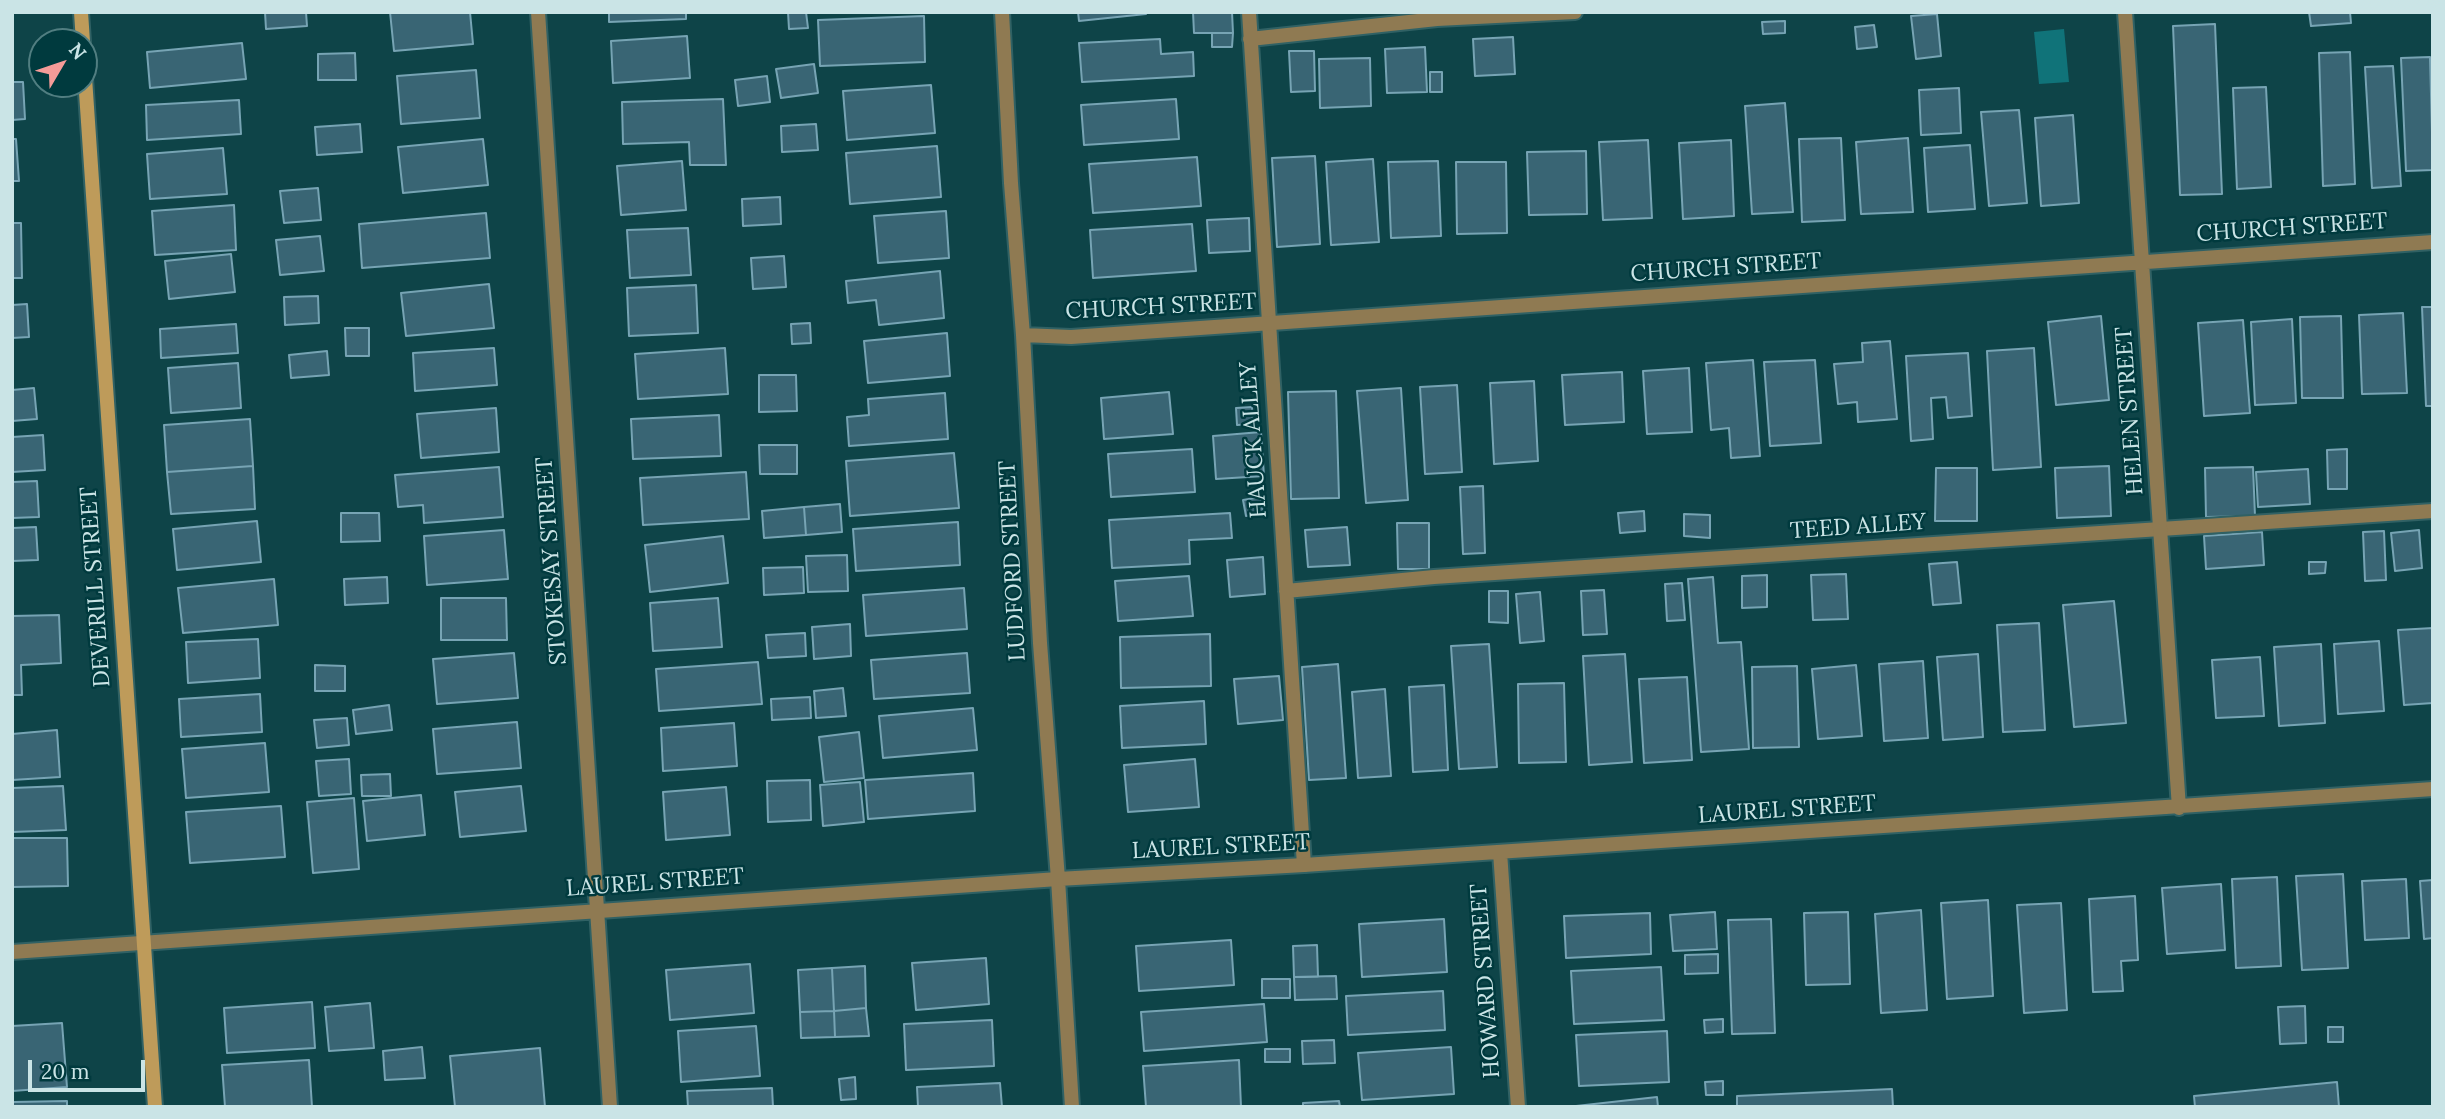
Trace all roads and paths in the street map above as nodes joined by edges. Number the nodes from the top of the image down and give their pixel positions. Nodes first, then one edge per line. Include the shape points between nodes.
1 (538, 12) edge
2 (1002, 12) edge
3 (1249, 12) edge
4 (1575, 12) edge
5 (2125, 12) edge
6 (1250, 39) junction
7 (86, 98) edge
8 (2433, 242) edge
9 (2143, 261) junction
10 (1269, 324) junction
11 (1023, 335) junction
12 (2433, 511) edge
13 (2161, 530) junction
14 (1286, 591) junction
15 (2433, 789) edge
16 (2179, 808) junction
17 (1500, 852) junction
18 (1304, 865) junction
19 (1058, 879) junction
20 (597, 910) junction
21 (142, 944) junction
22 (12, 952) edge
23 (155, 1107) edge
24 (610, 1107) edge
25 (1072, 1107) edge
26 (1518, 1107) edge

1 - 20 street, STOKESAY STREET
2 - 11 street, LUDFORD STREET
3 - 6 street, HAUCK ALLEY
4 - 6 street via 1437,19
5 - 9 street, HELEN STREET
6 - 10 street, HAUCK ALLEY
7 - 21 main road, DEVERILL STREET
8 - 9 street, CHURCH STREET
9 - 10 street, CHURCH STREET
9 - 13 street, HELEN STREET
10 - 11 street, CHURCH STREET via 1071,337
10 - 14 street, HAUCK ALLEY
11 - 19 street, LUDFORD STREET
12 - 13 street, TEED ALLEY
13 - 14 street, TEED ALLEY via 1434,577
13 - 16 street, HELEN STREET
14 - 18 street, HAUCK ALLEY
15 - 16 street, LAUREL STREET
16 - 17 street, LAUREL STREET
17 - 18 street, LAUREL STREET
17 - 26 street, HOWARD STREET
18 - 19 street, LAUREL STREET
19 - 20 street, LAUREL STREET
19 - 25 street, LUDFORD STREET
20 - 21 street, LAUREL STREET
20 - 24 street, STOKESAY STREET
21 - 22 street, LAUREL STREET
21 - 23 main road, DEVERILL STREET

